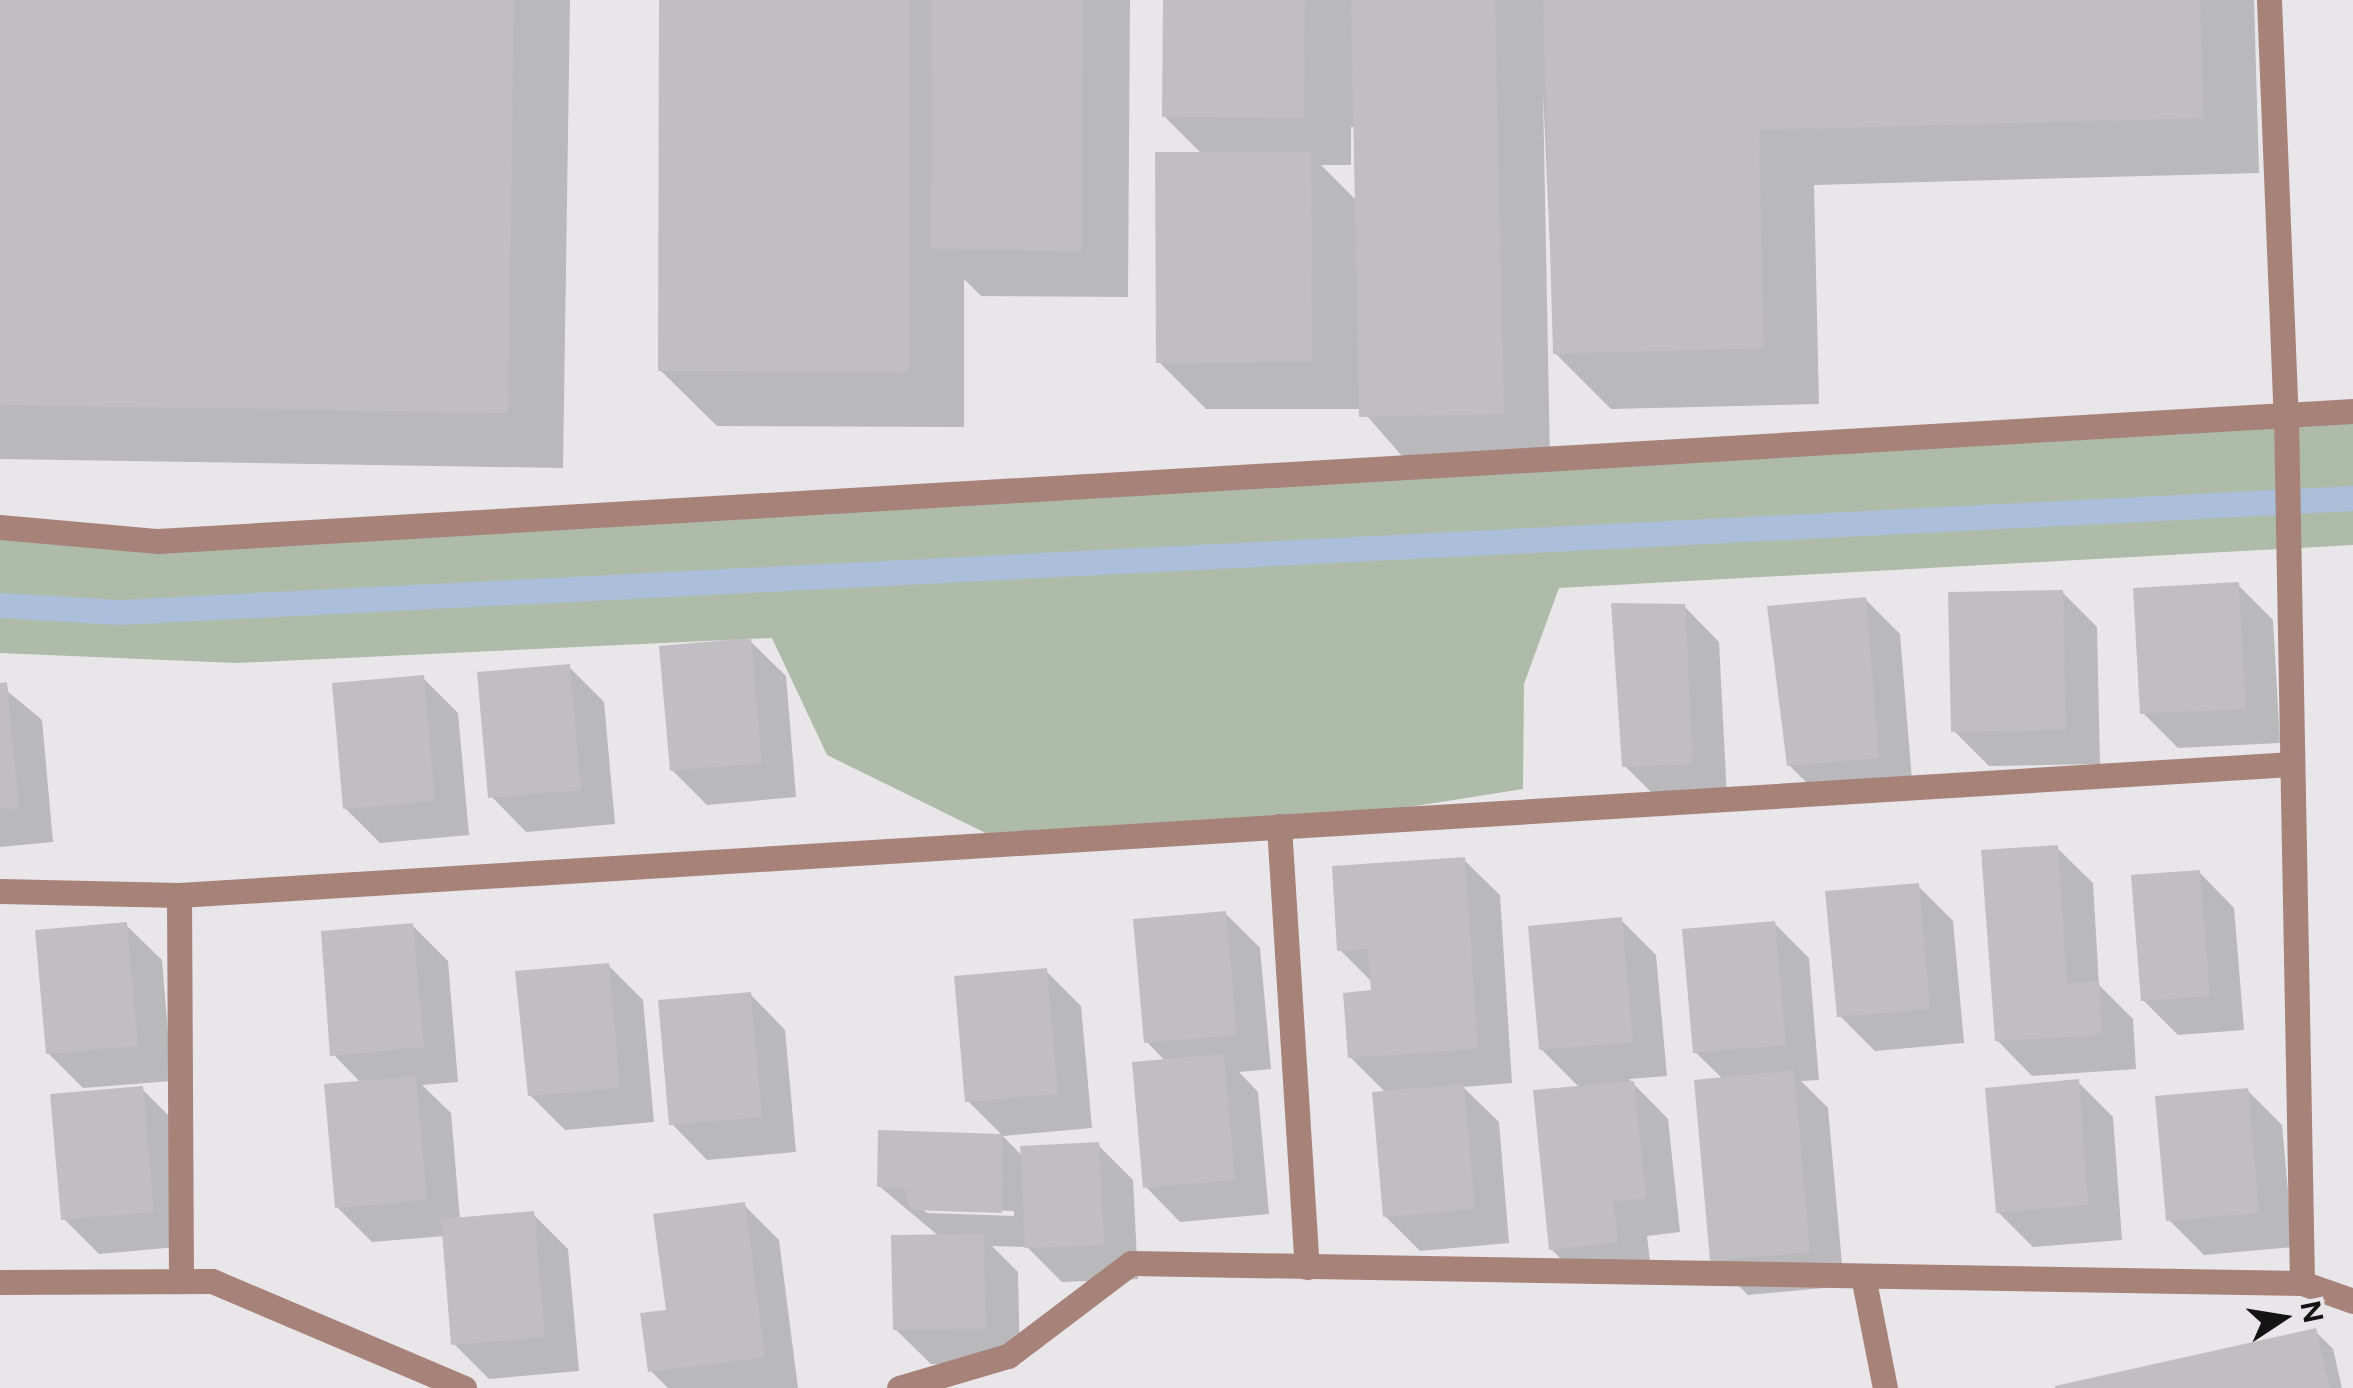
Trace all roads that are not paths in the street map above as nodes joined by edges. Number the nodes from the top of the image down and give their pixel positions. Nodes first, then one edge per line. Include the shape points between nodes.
1 (2269, 0) edge
2 (2353, 412) edge
3 (2286, 417) junction
4 (0, 527) edge
5 (2292, 764) junction
6 (1278, 826) junction
7 (0, 891) edge
8 (179, 895) junction
9 (1308, 1266) junction
10 (1863, 1276) junction
11 (0, 1282) edge
12 (181, 1282) junction
13 (2302, 1283) junction
14 (2353, 1301) edge
15 (428, 1380) edge
16 (464, 1388) edge
17 (899, 1388) edge
18 (1885, 1388) edge

1 - 3 street
2 - 3 street
3 - 4 street via 158,541
3 - 5 street
5 - 6 street
5 - 13 street
6 - 8 street
6 - 9 street
7 - 8 street
8 - 12 street
9 - 10 street
9 - 17 street via 1131,1264 1008,1356
10 - 13 street
10 - 18 street
11 - 12 street
12 - 15 street via 212,1281
13 - 14 street
15 - 16 street

